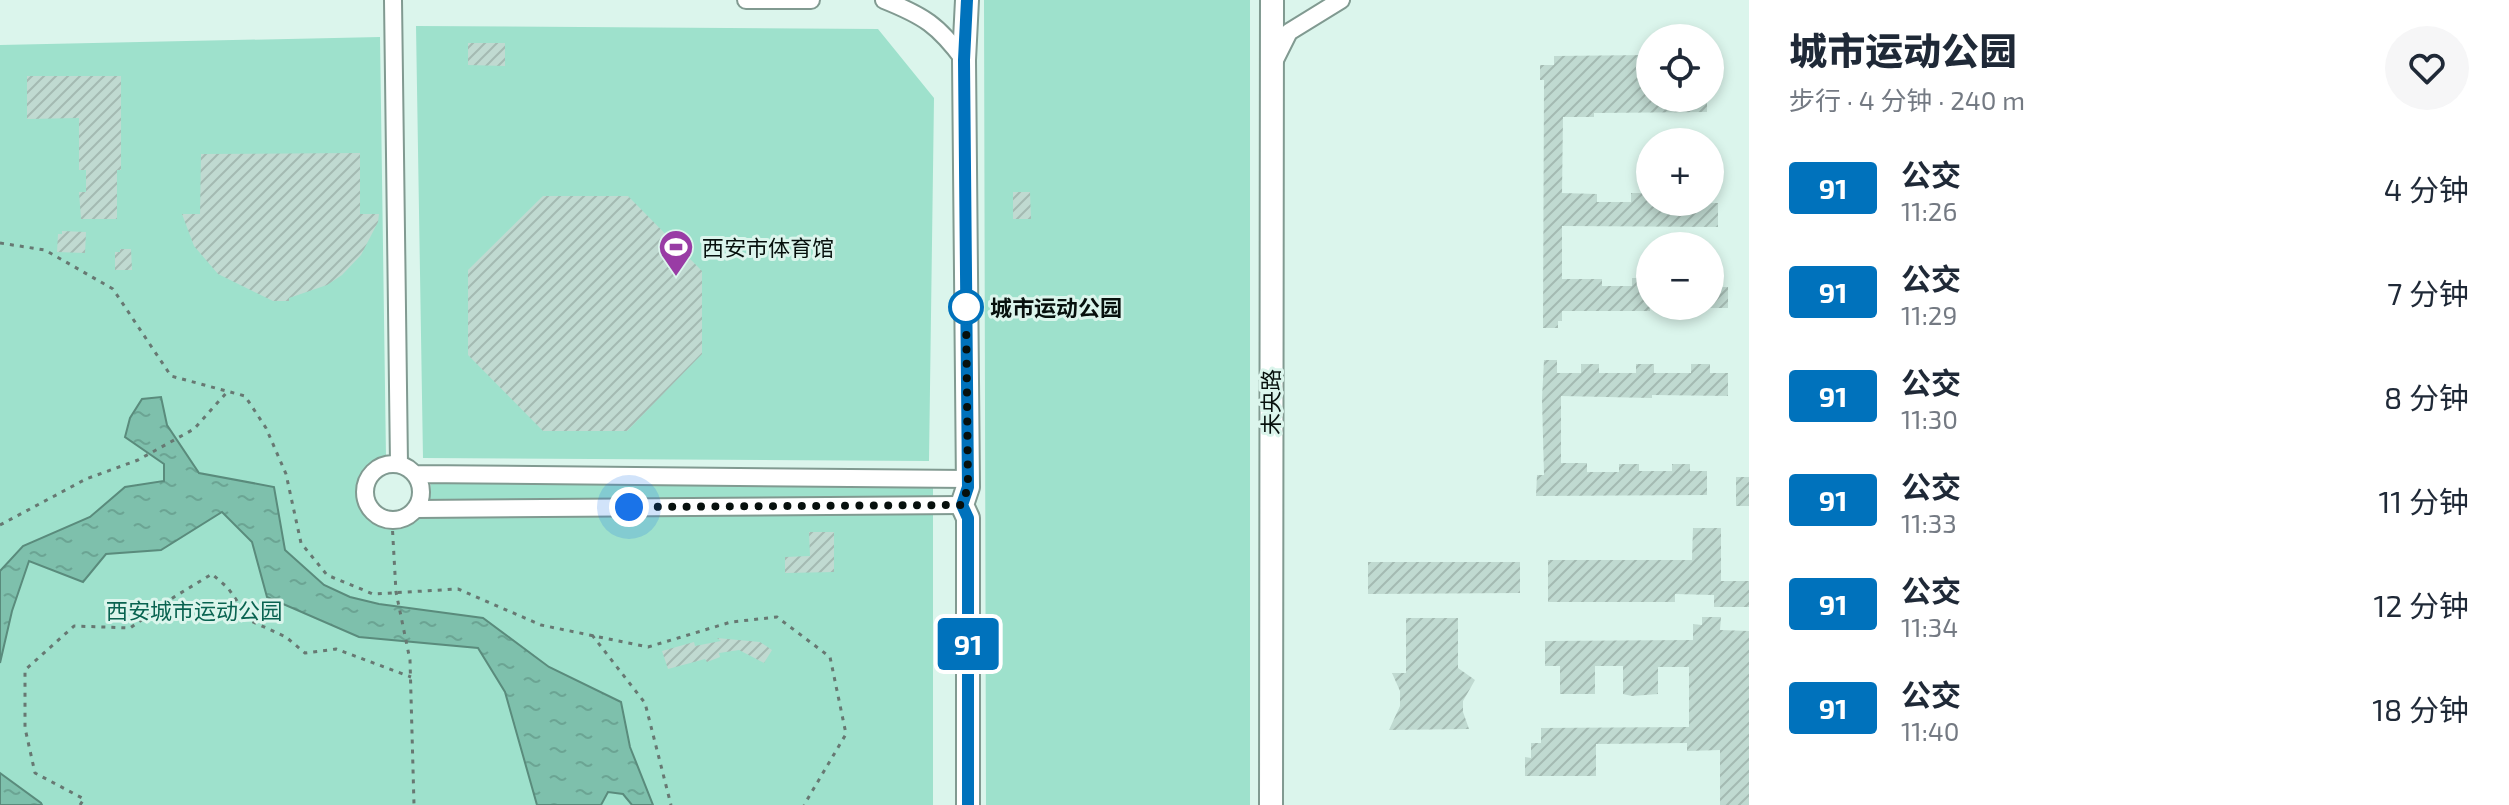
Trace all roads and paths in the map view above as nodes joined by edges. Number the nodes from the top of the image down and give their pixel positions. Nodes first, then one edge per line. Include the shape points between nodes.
1 (393, 0) edge
2 (746, 0) edge
3 (811, 0) edge
4 (884, 0) edge
5 (967, 0) edge
6 (1272, 0) edge
7 (1341, 0) edge
8 (964, 60) junction
9 (1271, 67) junction
10 (0, 243) edge
11 (228, 391) junction
12 (399, 464) junction
13 (415, 474) junction
14 (968, 479) junction
15 (962, 505) junction
16 (416, 509) junction
17 (392, 521) junction
18 (0, 525) edge
19 (396, 592) junction
20 (592, 635) junction
21 (411, 677) junction
22 (80, 805) edge
23 (414, 805) edge
24 (671, 805) edge
25 (804, 805) edge
26 (968, 805) edge
27 (1271, 805) edge

1 - 12 street
2 - 3 street
4 - 8 street via 924,18
5 - 8 main road
6 - 9 main road, 未央路
7 - 9 street via 1289,32
8 - 14 main road
9 - 27 main road, 未央路
10 - 11 path via 45,250 113,289 171,376
11 - 18 path via 194,429
11 - 19 path via 245,396 266,428 286,474 301,543 327,575 373,594
12 - 13 street
12 - 17 street via 372,473 365,490 369,508
13 - 14 street
13 - 16 street via 422,492
14 - 15 main road
15 - 16 street
15 - 26 main road via 968,518
16 - 17 street
17 - 19 path
19 - 20 path via 458,589 541,625
19 - 21 path
20 - 24 path via 645,703
20 - 25 path via 648,647 731,622 777,617 830,657 846,734
21 - 22 path via 336,649 305,653 286,637 251,621 212,574 130,628 74,626 25,670 25,728 35,773 84,799
21 - 23 path

